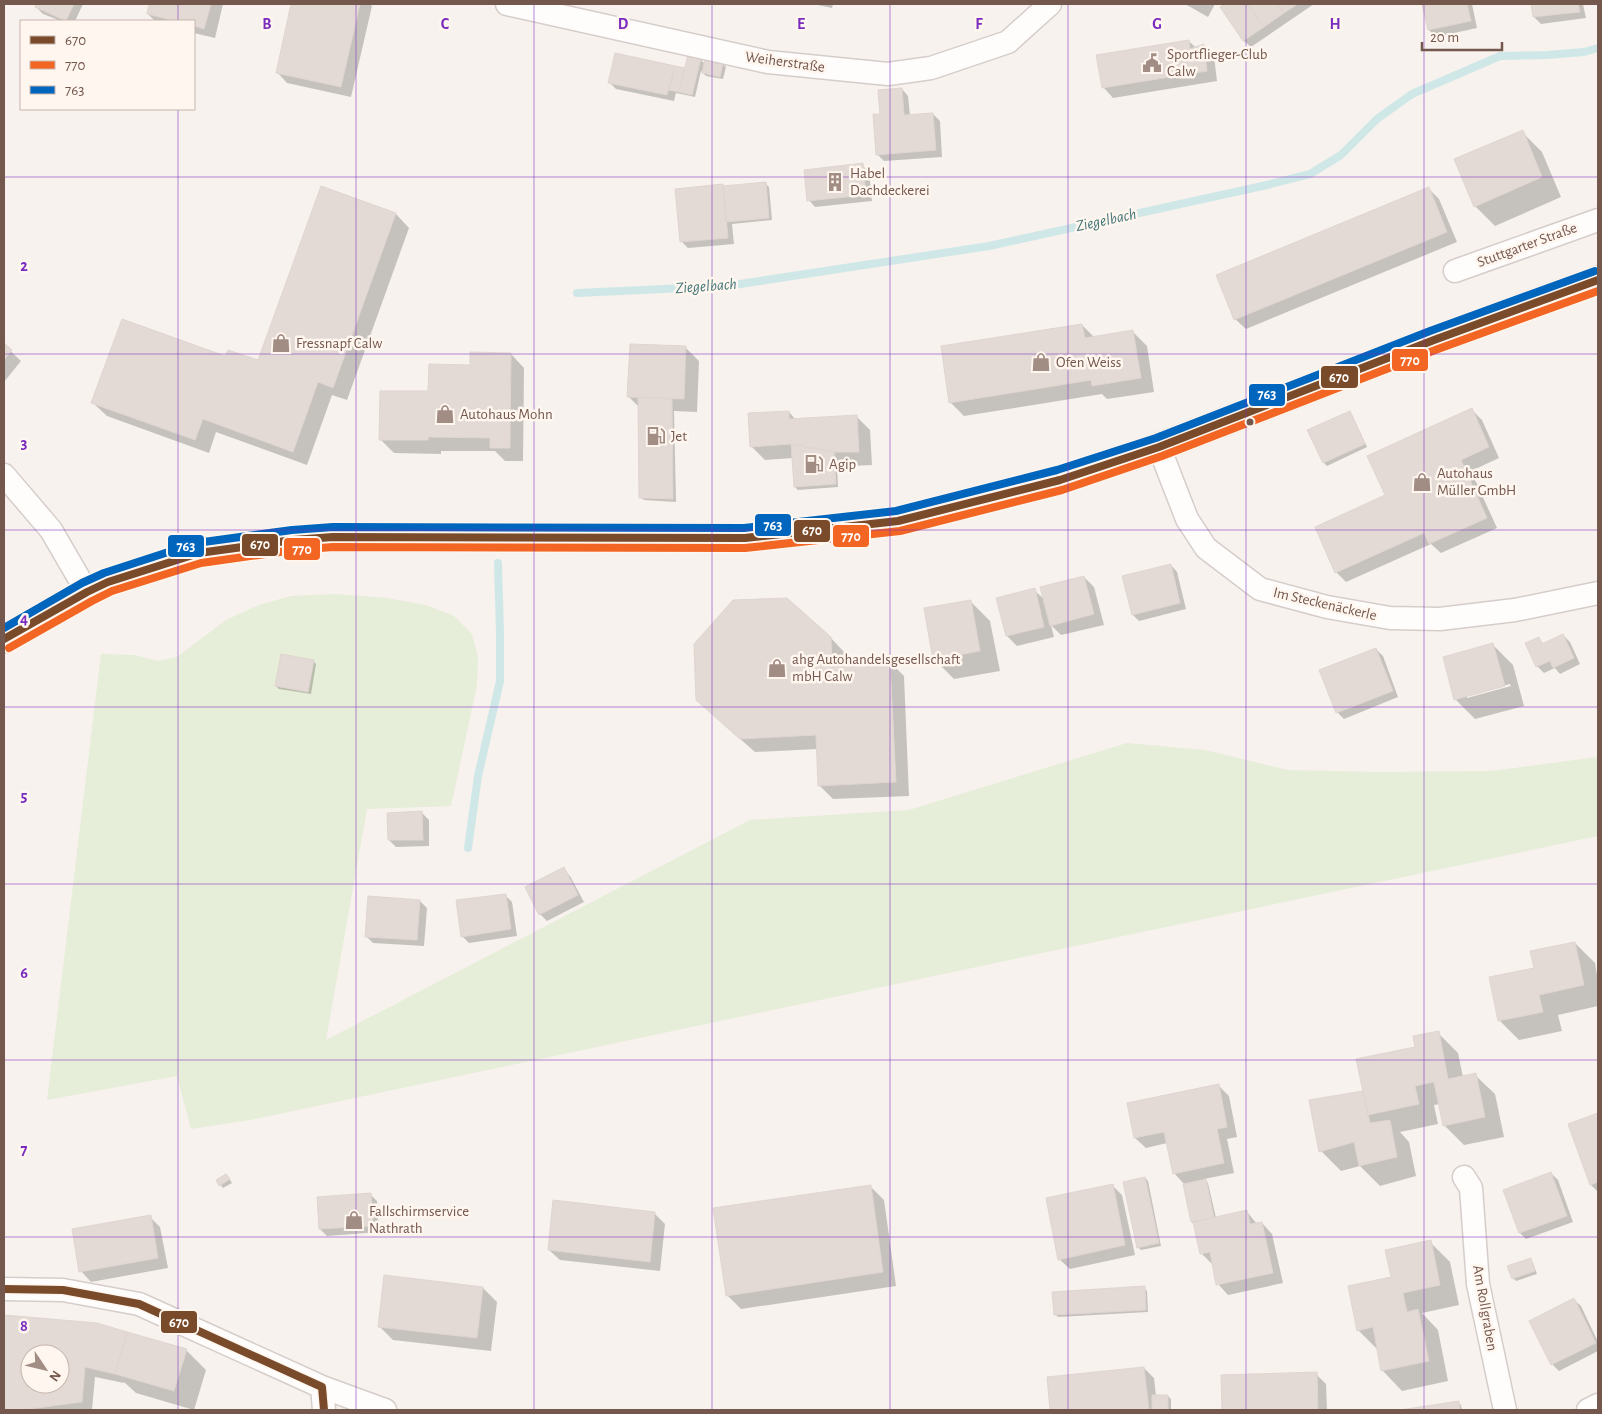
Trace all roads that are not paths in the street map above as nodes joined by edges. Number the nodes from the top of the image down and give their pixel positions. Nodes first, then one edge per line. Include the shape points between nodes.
1 (507, 4) edge
2 (1050, 4) edge
3 (1598, 220) edge
4 (1455, 271) dead end
5 (1598, 280) edge
6 (1159, 447) junction
7 (4, 475) edge
8 (88, 592) junction
9 (1598, 593) edge
10 (4, 639) edge
11 (1464, 1177) dead end
12 (4, 1289) edge
13 (322, 1387) junction
14 (1598, 1404) edge
15 (324, 1410) edge
16 (385, 1410) edge
17 (1505, 1410) edge
18 (1588, 1410) edge

1 - 2 street, Weiherstraße via 768,62 888,74 931,68 1008,42
3 - 4 street, Stuttgarter Straße
5 - 6 main road
6 - 8 main road via 1060,480 898,521 744,538 342,537 293,540 199,553 108,582
6 - 9 street, Im Steckenäckerle via 1187,519 1206,548 1260,589 1327,607 1390,618 1420,619 1515,610
7 - 8 street via 51,530
8 - 10 main road
11 - 17 street, Am Rollgraben via 1471,1188 1478,1284
12 - 13 street via 63,1290 139,1304
13 - 15 street
13 - 16 street
14 - 18 street

